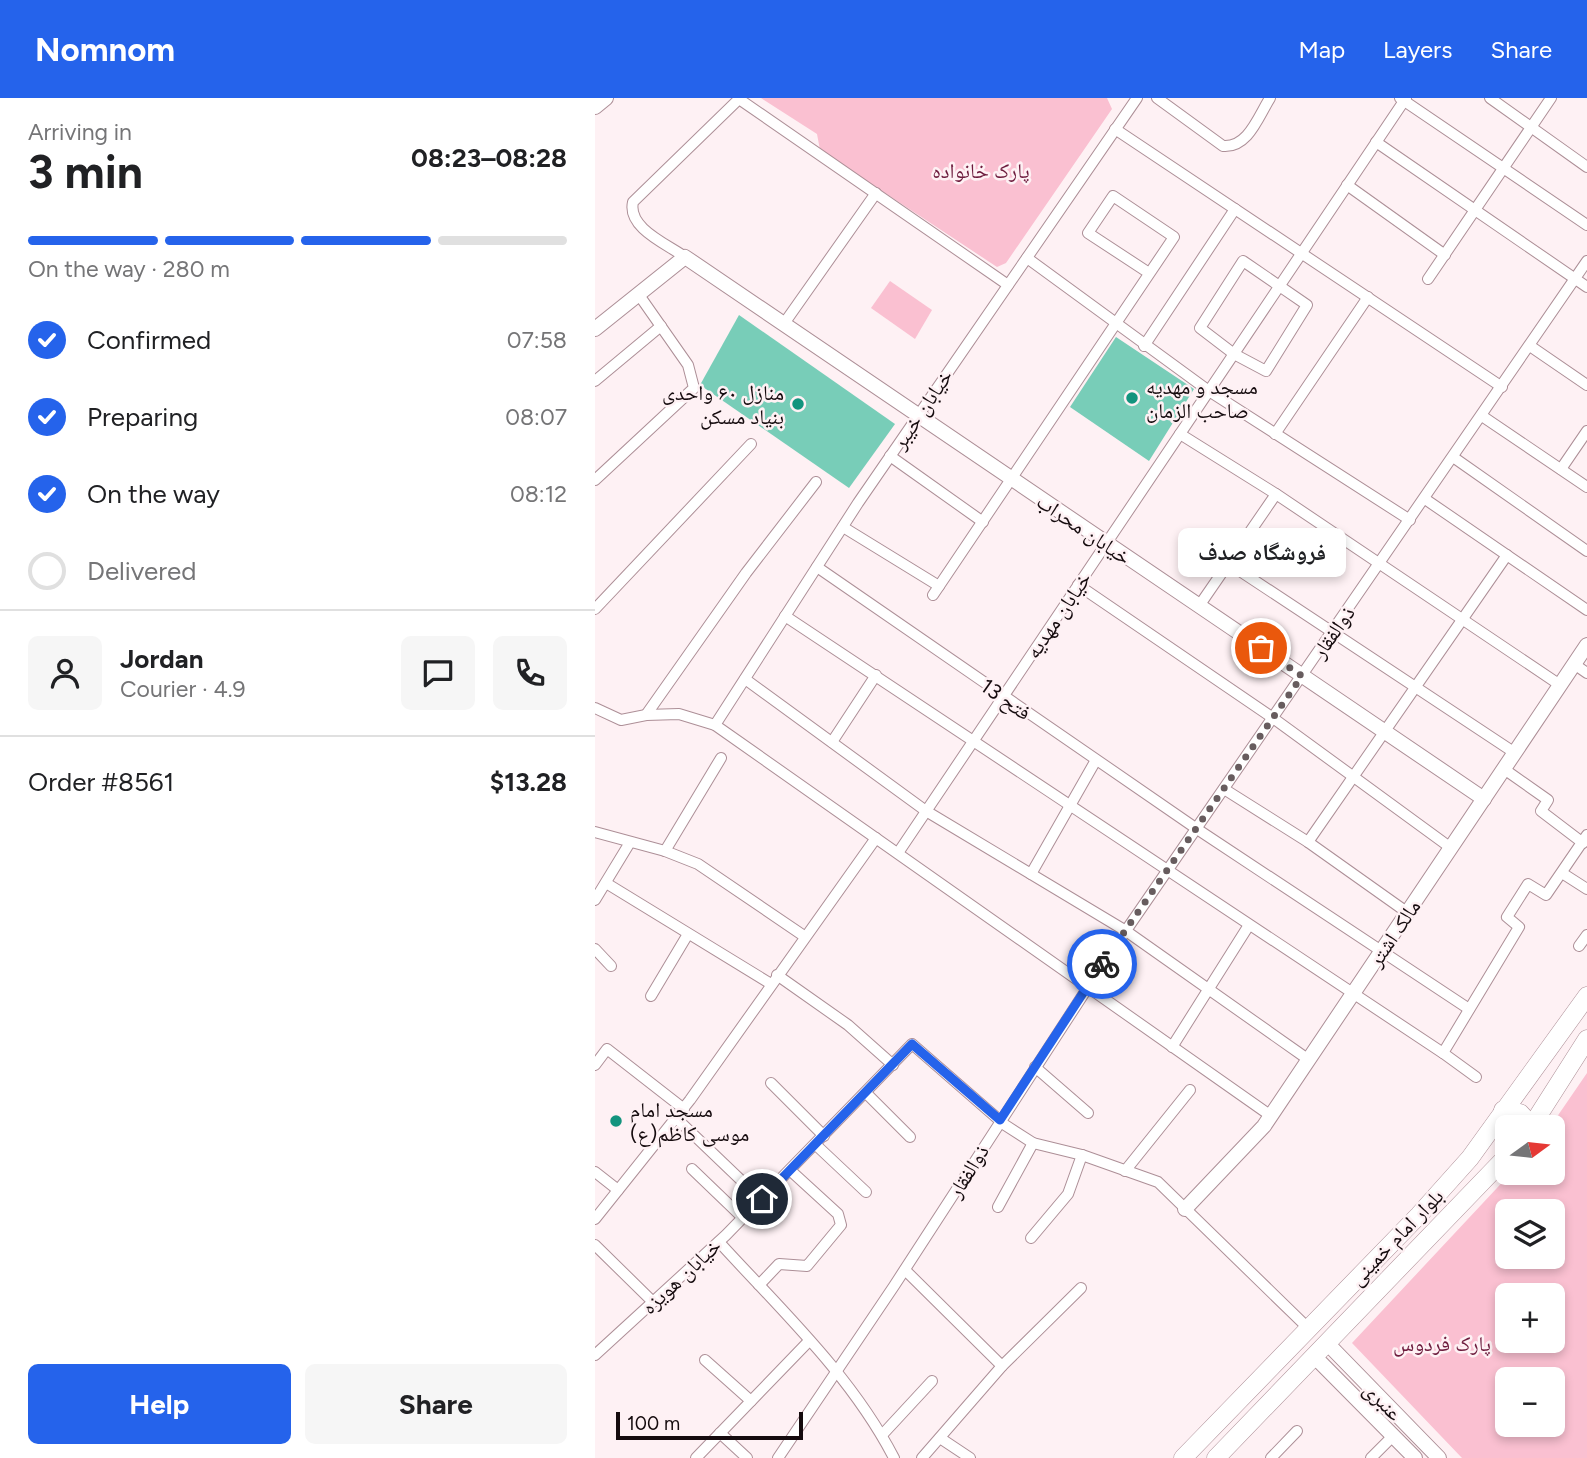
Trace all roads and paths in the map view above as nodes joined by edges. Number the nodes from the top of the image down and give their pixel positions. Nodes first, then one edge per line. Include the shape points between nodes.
1 (606, 98) edge
2 (739, 98) edge
3 (1157, 98) edge
4 (1270, 98) edge
5 (1490, 98) edge
6 (1551, 98) edge
7 (1135, 99) edge
8 (1403, 99) edge
9 (595, 107) edge
10 (1531, 127) junction
11 (1115, 129) junction
12 (1377, 142) junction
13 (1587, 167) edge
14 (1503, 168) junction
15 (1347, 186) junction
16 (876, 193) junction
17 (1235, 209) junction
18 (1475, 210) junction
19 (1587, 225) edge
20 (1301, 253) junction
21 (1445, 255) junction
22 (685, 257) junction
23 (1027, 258) junction
24 (1587, 261) edge
25 (1149, 273) junction
26 (1428, 279) dead end
27 (1575, 279) junction
28 (1008, 285) junction
29 (1280, 286) junction
30 (1587, 287) edge
31 (639, 295) junction
32 (1368, 298) junction
33 (783, 325) junction
34 (1114, 325) junction
35 (661, 326) junction
36 (595, 329) edge
37 (1144, 346) junction
38 (1530, 346) junction
39 (1234, 354) junction
40 (595, 381) edge
41 (1587, 385) edge
42 (1502, 387) junction
43 (1209, 391) junction
44 (918, 416) junction
45 (1482, 416) junction
46 (1587, 431) edge
47 (1180, 434) junction
48 (1275, 434) junction
49 (751, 444) dead end
50 (890, 456) junction
51 (1454, 457) junction
52 (1561, 469) junction
53 (595, 480) edge
54 (1011, 480) junction
55 (816, 482) dead end
56 (1587, 487) edge
57 (1276, 494) junction
58 (1425, 499) junction
59 (1410, 520) junction
60 (983, 522) junction
61 (843, 527) junction
62 (1106, 544) junction
63 (1587, 551) edge
64 (1507, 555) junction
65 (1228, 563) junction
66 (1380, 564) junction
67 (817, 567) junction
68 (1078, 585) junction
69 (1199, 606) junction
70 (595, 610) edge
71 (1587, 610) edge
72 (785, 616) junction
73 (1463, 620) junction
74 (1332, 633) junction
75 (1587, 645) edge
76 (1574, 664) junction
77 (1587, 673) edge
78 (876, 675) junction
79 (1302, 676) junction
80 (745, 678) junction
81 (1560, 685) junction
82 (1416, 688) junction
83 (1003, 697) junction
84 (595, 708) edge
85 (646, 715) junction
86 (1273, 718) junction
87 (715, 725) junction
88 (1386, 733) junction
89 (975, 739) junction
90 (832, 742) junction
91 (1515, 753) junction
92 (721, 758) dead end
93 (1096, 760) junction
94 (1504, 769) junction
95 (1354, 777) junction
96 (1224, 789) junction
97 (1484, 799) junction
98 (1070, 804) junction
99 (926, 811) junction
100 (1196, 828) junction
101 (595, 832) edge
102 (876, 838) junction
103 (1585, 839) edge
104 (1308, 842) junction
105 (629, 844) junction
106 (1451, 848) junction
107 (665, 851) junction
108 (898, 853) junction
109 (1167, 870) junction
110 (1562, 873) junction
111 (1031, 874) junction
112 (605, 883) junction
113 (1587, 889) edge
114 (595, 900) edge
115 (1408, 912) junction
116 (1249, 925) junction
117 (1126, 931) junction
118 (688, 934) junction
119 (1587, 934) edge
120 (804, 936) junction
121 (1579, 946) dead end
122 (595, 949) edge
123 (1381, 951) junction
124 (611, 966) dead end
125 (774, 979) junction
126 (1087, 988) junction
127 (1209, 989) junction
128 (1352, 995) junction
129 (651, 996) dead end
130 (1587, 996) edge
131 (1469, 1009) junction
132 (1587, 1039) edge
133 (1172, 1047) junction
134 (1443, 1054) junction
135 (1309, 1060) junction
136 (595, 1065) edge
137 (893, 1065) junction
138 (1035, 1067) junction
139 (1476, 1077) dead end
140 (1525, 1080) junction
141 (771, 1083) dead end
142 (1190, 1090) dead end
143 (866, 1093) junction
144 (1549, 1099) junction
145 (1503, 1110) junction
146 (680, 1113) junction
147 (1088, 1113) dead end
148 (1522, 1115) edge
149 (1539, 1115) edge
150 (1271, 1116) junction
151 (1000, 1120) junction
152 (824, 1136) junction
153 (910, 1136) dead end
154 (1033, 1143) junction
155 (816, 1145) junction
156 (1082, 1155) junction
157 (692, 1169) dead end
158 (1495, 1169) edge
159 (791, 1171) junction
160 (1125, 1171) junction
161 (595, 1172) edge
162 (746, 1185) dead end
163 (618, 1189) junction
164 (866, 1192) dead end
165 (998, 1206) dead end
166 (1185, 1209) junction
167 (743, 1218) junction
168 (595, 1219) edge
169 (1031, 1238) dead end
170 (719, 1242) junction
171 (595, 1245) edge
172 (905, 1270) junction
173 (759, 1285) junction
174 (1081, 1288) dead end
175 (653, 1302) junction
176 (1308, 1328) junction
177 (810, 1341) junction
178 (1321, 1350) junction
179 (595, 1356) edge
180 (705, 1360) dead end
181 (1002, 1366) junction
182 (837, 1370) junction
183 (932, 1381) dead end
184 (751, 1401) junction
185 (1297, 1431) dead end
186 (720, 1433) junction
187 (882, 1435) junction
188 (1393, 1436) junction
189 (940, 1438) junction
190 (695, 1458) edge
191 (747, 1458) edge
192 (778, 1458) edge
193 (894, 1458) edge
194 (922, 1458) edge
195 (970, 1458) edge
196 (1182, 1458) edge
197 (1216, 1458) edge
198 (1271, 1458) edge
199 (1371, 1458) edge
200 (1415, 1458) edge
201 (1439, 1458) edge

1 - 9 street
2 - 16 street
2 - 22 street via 633,202 632,215 638,225
3 - 4 street via 1223,146 1235,147 1243,142
5 - 10 street
6 - 10 street
7 - 11 street, خیابان خیبر
8 - 12 street, خیابان مهدیه
8 - 14 street
10 - 13 street
10 - 14 street
11 - 17 street
11 - 23 street, خیابان خیبر
12 - 15 street, خیابان مهدیه
12 - 18 street
14 - 18 street
14 - 19 street
15 - 20 street, خیابان مهدیه
15 - 21 street
16 - 28 street
16 - 33 street
17 - 20 street
17 - 37 street
18 - 21 street
18 - 27 street
20 - 29 street, خیابان مهدیه
20 - 32 street
21 - 26 street
22 - 31 street
22 - 33 street, خیابان محراب
23 - 28 street, خیابان خیبر
23 - 34 street
24 - 27 street, ذوالفقار
25 - 25 street via 1174,237 1112,196 1089,233
25 - 34 street
27 - 30 street
27 - 38 street, ذوالفقار
28 - 44 street, خیابان خیبر
29 - 39 street, خیابان مهدیه
29 - 39 street via 1307,305 1266,371
29 - 39 street via 1243,261 1200,328
31 - 35 street
31 - 36 street
32 - 42 street
32 - 48 street
33 - 44 street, خیابان محراب
34 - 37 street
34 - 54 street
35 - 40 street
35 - 53 street via 688,365 694,388
37 - 43 street
38 - 41 street
38 - 42 street, ذوالفقار
39 - 43 street, خیابان مهدیه
42 - 45 street, ذوالفقار
43 - 47 street, خیابان مهدیه
43 - 48 street
44 - 50 street, خیابان خیبر
44 - 54 street, خیابان محراب
45 - 51 street, ذوالفقار
45 - 52 street
46 - 52 street
47 - 57 street
47 - 62 street, خیابان مهدیه
48 - 59 street
49 - 70 street
50 - 60 street
50 - 61 street, خیابان خیبر
51 - 58 street, ذوالفقار
51 - 63 street
52 - 56 street
54 - 60 street
54 - 62 street, خیابان محراب
55 - 85 street via 745,573
57 - 65 street
57 - 66 street
58 - 59 street, ذوالفقار
58 - 64 street
59 - 66 street, ذوالفقار
60 - 61 street via 936,590
61 - 67 street, خیابان خیبر
62 - 68 street, خیابان مهدیه
62 - 69 street, خیابان محراب
64 - 71 street
64 - 73 street
65 - 69 street
65 - 74 street
66 - 73 street
66 - 74 street, ذوالفقار
67 - 72 street, خیابان خیبر
67 - 83 street, فتح 13
68 - 83 street, خیابان مهدیه
68 - 86 street
69 - 79 street, خیابان محراب
72 - 78 street
72 - 80 street, خیابان خیبر
73 - 81 street
73 - 82 street
74 - 79 street, ذوالفقار
74 - 82 street
75 - 76 street, مالک اشتر
76 - 77 street
76 - 81 street, مالک اشتر
78 - 89 street
78 - 90 street
79 - 86 street, ذوالفقار
79 - 88 street, خیابان محراب
80 - 87 street, خیابان خیبر
80 - 90 street
81 - 91 street, مالک اشتر
82 - 88 street
82 - 91 street
83 - 89 street, خیابان مهدیه
83 - 93 street, فتح 13
84 - 85 street via 621,720
85 - 87 street via 678,714
86 - 95 street
86 - 96 street, ذوالفقار
87 - 102 street
88 - 95 street
88 - 97 street, خیابان محراب
89 - 98 street
89 - 99 street, خیابان مهدیه
90 - 99 street
91 - 94 street, مالک اشتر
92 - 107 street
93 - 98 street
93 - 100 street, فتح 13
94 - 97 street, مالک اشتر
94 - 103 street via 1548,800 1541,811
95 - 104 street
95 - 106 street
96 - 100 street, ذوالفقار
96 - 104 street
97 - 106 street, مالک اشتر
98 - 109 street
98 - 111 street
99 - 108 street, خیابان مهدیه
99 - 111 street
100 - 109 street, ذوالفقار
100 - 123 street, فتح 13
101 - 105 street
102 - 108 street
102 - 120 street
103 - 110 street
104 - 115 street
105 - 107 street
105 - 112 street
106 - 115 street, مالک اشتر
107 - 120 street via 698,864
108 - 126 street
109 - 116 street
109 - 117 street, ذوالفقار
110 - 113 street
110 - 131 street via 1546,895 1528,884 1507,917 1519,927
111 - 117 street
112 - 114 street
112 - 118 street
115 - 123 street, مالک اشتر
116 - 127 street
116 - 128 street
117 - 126 street, ذوالفقار
117 - 127 street
118 - 125 street
118 - 129 street
119 - 121 street
120 - 125 street
122 - 124 street
123 - 128 street, مالک اشتر
123 - 131 street, فتح 13
125 - 137 street via 848,1025
125 - 146 street
126 - 133 street
126 - 138 street, ذوالفقار
127 - 133 street
127 - 135 street
128 - 134 street
128 - 135 street, مالک اشتر
130 - 140 main road, بلوار امام خمینی
131 - 134 street
132 - 144 main road
133 - 150 street
134 - 139 street
135 - 150 street, مالک اشتر
136 - 146 street via 607,1049
137 - 143 street, خیابان هویزه
137 - 151 street, خیابان هویزه via 912,1044
138 - 147 street
138 - 151 street, ذوالفقار
140 - 144 main road via 1533,1093
140 - 145 main road, بلوار امام خمینی
141 - 152 street
142 - 160 street
143 - 152 street, خیابان هویزه
143 - 153 street
144 - 149 main road
145 - 148 main road
145 - 176 main road, بلوار امام خمینی via 1453,1177
146 - 162 street
146 - 163 street
150 - 166 street, مالک اشتر
151 - 154 street
151 - 172 street, ذوالفقار
152 - 155 street, خیابان هویزه
154 - 156 street
154 - 165 street
155 - 159 street, خیابان هویزه
155 - 164 street
156 - 160 street
156 - 169 street via 1068,1194
157 - 167 street
158 - 178 main road, بلوار امام خمینی
159 - 167 street, خیابان هویزه
159 - 173 street via 838,1214 841,1225 807,1266 779,1264
160 - 166 street via 1158,1182
161 - 163 street
163 - 168 street
166 - 176 street
167 - 170 street, خیابان هویزه
170 - 173 street
170 - 175 street, خیابان هویزه
171 - 175 street
172 - 181 street
172 - 182 street, ذوالفقار
173 - 177 street
174 - 181 street
175 - 179 street, خیابان هویزه
176 - 196 main road, بلوار امام خمینی
177 - 182 street
177 - 184 street
178 - 188 street, عنبری
178 - 197 main road, بلوار امام خمینی
178 - 201 street, عنبری
180 - 184 street
181 - 189 street
182 - 187 street
182 - 192 street, ذوالفقار
183 - 187 street
184 - 186 street
185 - 198 street
186 - 190 street
186 - 191 street
187 - 193 street
188 - 199 street
188 - 200 street, عنبری
189 - 194 street
189 - 195 street

